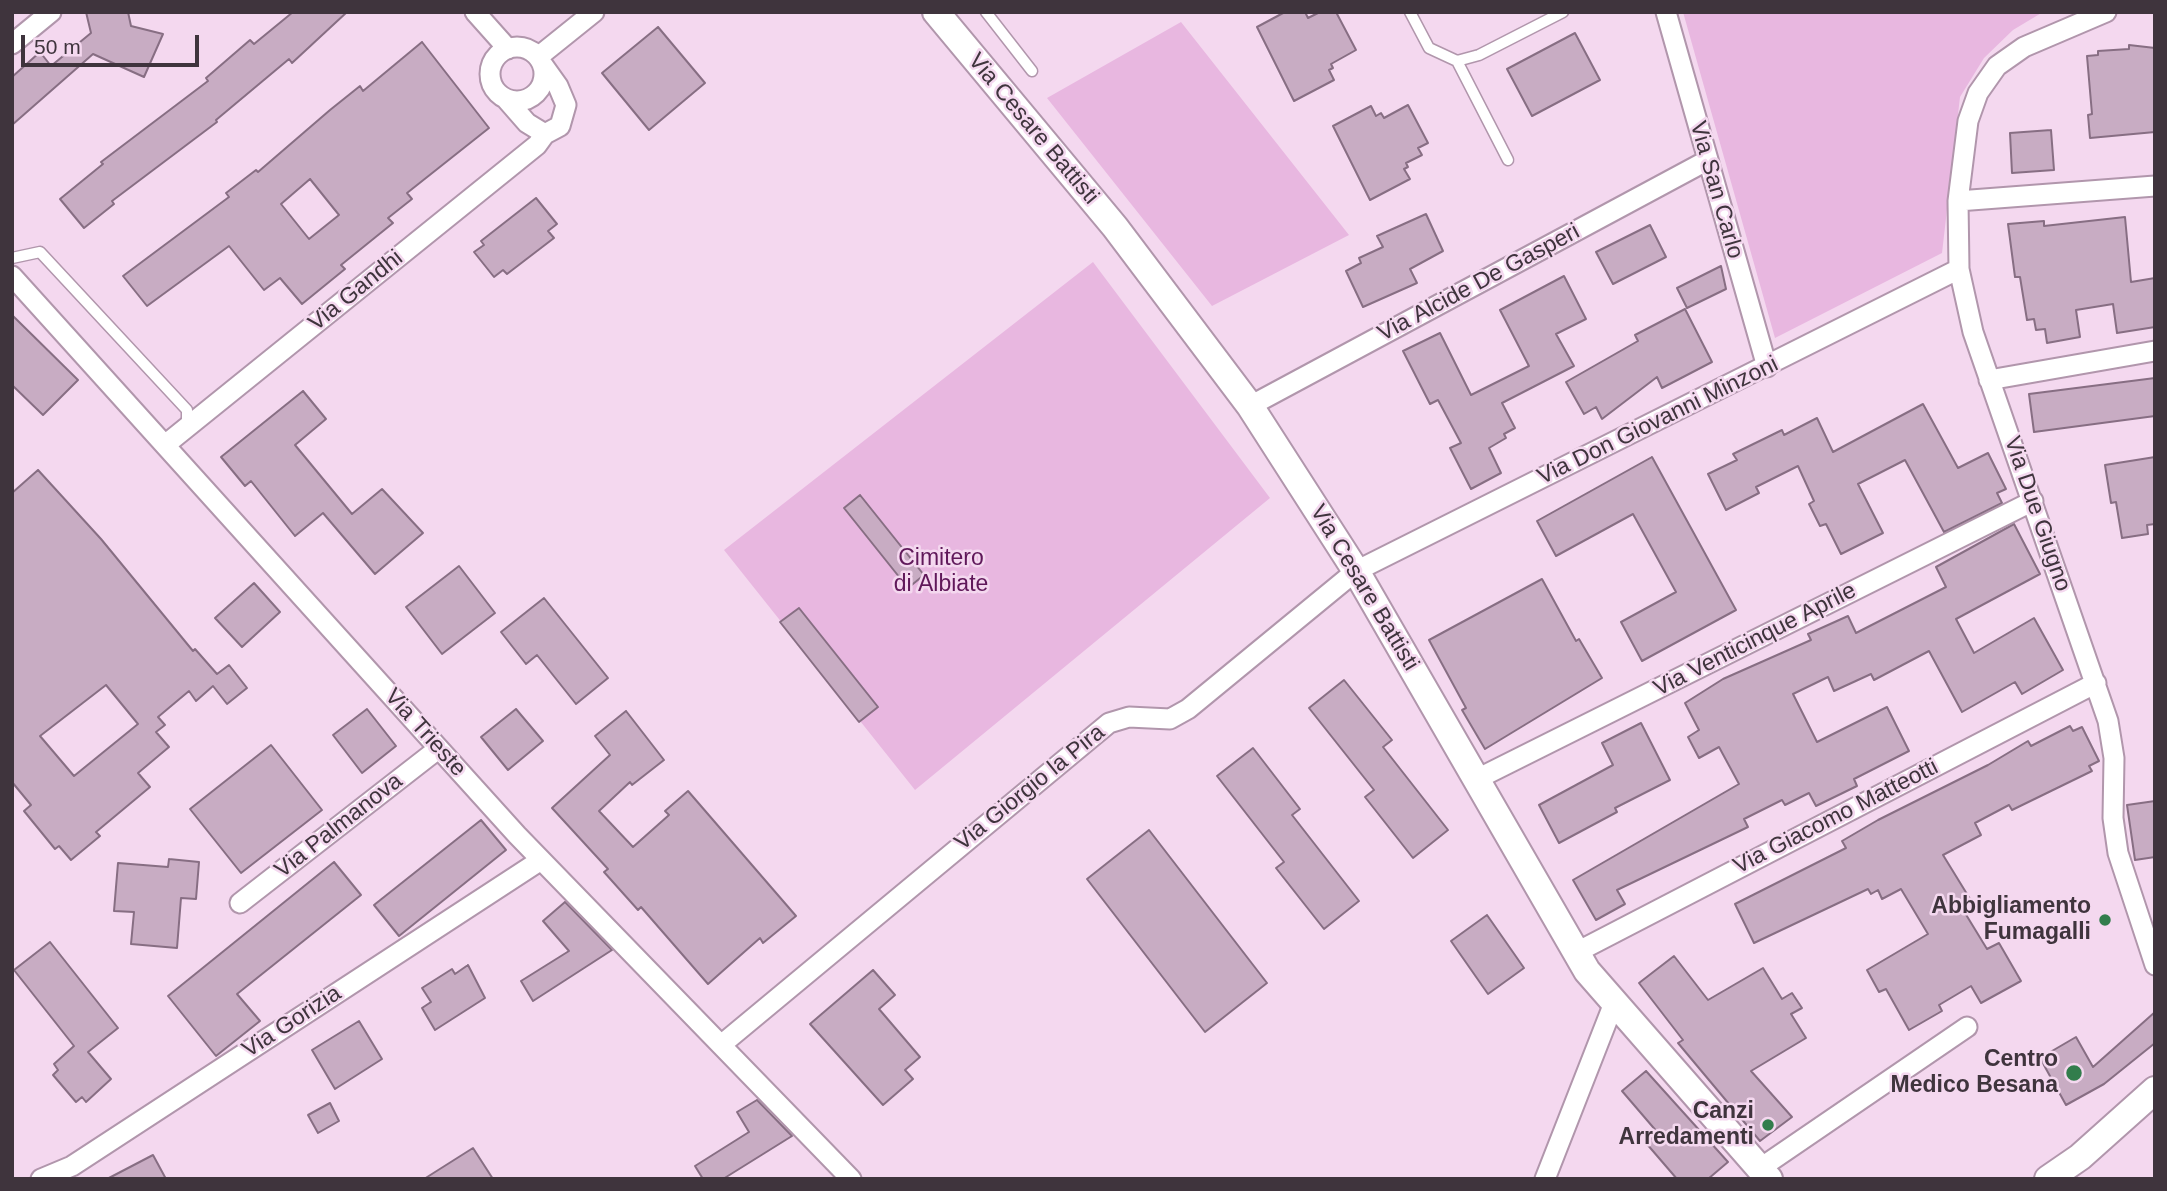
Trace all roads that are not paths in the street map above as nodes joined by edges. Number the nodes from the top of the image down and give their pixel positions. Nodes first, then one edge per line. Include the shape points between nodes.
1 (51, 12) edge
2 (475, 12) edge
3 (594, 12) edge
4 (936, 12) edge
5 (986, 12) edge
6 (1409, 12) edge
7 (1563, 12) edge
8 (1666, 12) edge
9 (2106, 12) edge
10 (12, 44) edge
11 (508, 49) junction
12 (541, 61) junction
13 (1457, 61) junction
14 (1032, 71) dead end
15 (506, 99) junction
16 (545, 134) junction
17 (1508, 160) dead end
18 (1708, 160) junction
19 (2155, 187) edge
20 (1958, 201) junction
21 (12, 258) edge
22 (1959, 269) junction
23 (12, 276) edge
24 (2155, 351) edge
25 (1767, 367) junction
26 (1989, 380) junction
27 (1250, 406) junction
28 (188, 428) junction
29 (165, 445) junction
30 (2033, 501) junction
31 (1356, 571) junction
32 (2096, 683) junction
33 (439, 749) junction
34 (1477, 779) junction
35 (541, 860) junction
36 (240, 903) dead end
37 (1577, 952) junction
38 (2155, 965) edge
39 (1614, 1003) junction
40 (1968, 1027) dead end
41 (722, 1045) junction
42 (2155, 1090) edge
43 (1764, 1174) edge
44 (41, 1179) edge
45 (850, 1179) edge
46 (1545, 1179) edge
47 (2048, 1179) edge

1 - 10 street
2 - 11 street
3 - 12 street
4 - 27 street, Via Cesare Battisti via 1115,228
5 - 14 lane
6 - 13 lane via 1429,48
7 - 13 lane via 1479,55
8 - 18 street, Via San Carlo
9 - 20 street, Via Due Giugno via 2024,47 1997,66 1978,93 1968,121
11 - 12 street via 524,48
11 - 15 street via 494,60 491,69 493,87
12 - 15 street via 545,74 539,91 524,101
12 - 16 street, Via Gandhi via 566,105 560,126
13 - 17 lane
15 - 16 street via 527,123
16 - 28 street, Via Gandhi
18 - 25 street, Via San Carlo
18 - 27 street, Via Alcide De Gasperi
19 - 20 street
20 - 22 street, Via Due Giugno
21 - 28 lane via 40,252 187,410
22 - 25 street, Via Don Giovanni Minzoni
22 - 26 street, Via Due Giugno
23 - 29 street, Via Trieste
24 - 26 street
25 - 31 street, Via Don Giovanni Minzoni
26 - 30 street, Via Due Giugno
27 - 31 street, Via Cesare Battisti
28 - 29 street, Via Gandhi
29 - 33 street, Via Trieste
30 - 32 street, Via Due Giugno
30 - 34 street, Via Venticinque Aprile
31 - 34 street, Via Cesare Battisti
31 - 41 street, Via Giorgio la Pira via 1188,709 1170,719 1129,717 1109,723 1085,740
32 - 37 street, Via Giacomo Matteotti
32 - 38 street, Via Due Giugno via 2115,758 2113,818 2118,853
33 - 35 street, Via Trieste
33 - 36 street, Via Palmanova
34 - 37 street, Via Cesare Battisti
35 - 41 street, Via Trieste
35 - 44 street, Via Gorizia via 72,1166
37 - 39 street, Via Cesare Battisti
39 - 43 street, Via Cesare Battisti
39 - 46 street
40 - 43 street
41 - 45 street, Via Trieste
42 - 47 street via 2080,1157

